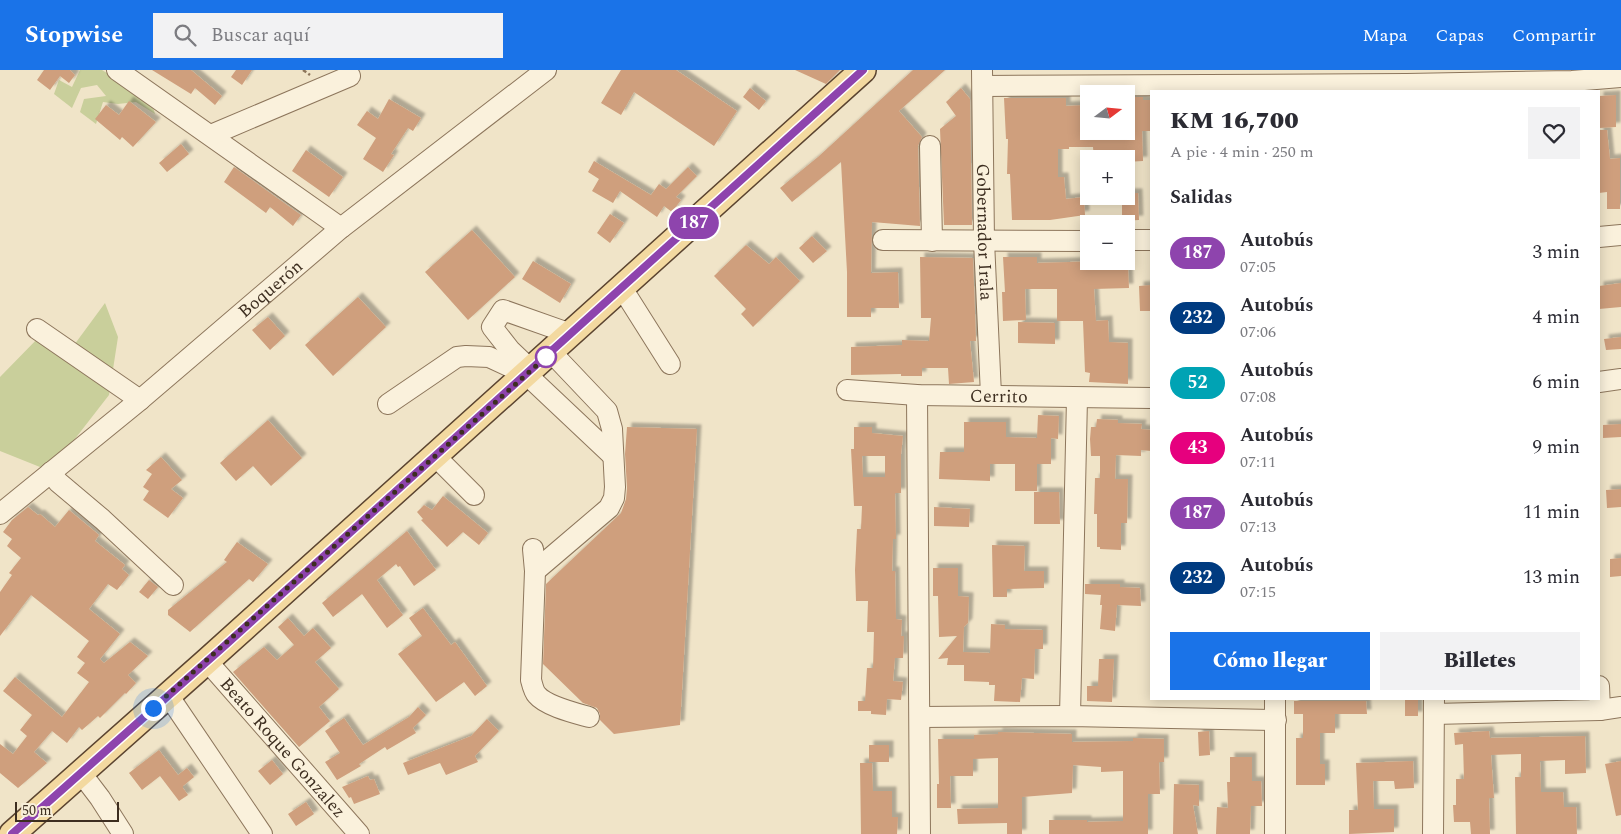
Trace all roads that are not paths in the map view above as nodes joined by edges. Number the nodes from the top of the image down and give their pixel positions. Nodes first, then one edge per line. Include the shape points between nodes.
1 (117, 70) edge
2 (863, 70) edge
3 (542, 71) edge
4 (350, 76) dead end
5 (1407, 77) edge
6 (1621, 77) edge
7 (982, 78) edge
8 (1190, 78) edge
9 (1572, 81) edge
10 (1272, 88) edge
11 (211, 135) junction
12 (930, 146) dead end
13 (341, 228) junction
14 (1621, 235) edge
15 (1600, 237) edge
16 (883, 240) dead end
17 (932, 240) junction
18 (1080, 240) edge
19 (1135, 240) edge
20 (1150, 240) edge
21 (984, 241) junction
22 (622, 288) junction
23 (37, 329) dead end
24 (571, 334) junction
25 (551, 352) junction
26 (670, 364) dead end
27 (529, 372) junction
28 (1621, 379) edge
29 (1600, 382) edge
30 (847, 390) dead end
31 (917, 394) junction
32 (991, 395) junction
33 (1077, 398) junction
34 (1150, 398) edge
35 (140, 400) junction
36 (388, 404) dead end
37 (435, 456) junction
38 (613, 456) junction
39 (51, 472) junction
40 (474, 495) dead end
41 (0, 514) edge
42 (534, 549) dead end
43 (535, 571) junction
44 (173, 585) dead end
45 (207, 661) junction
46 (168, 696) junction
47 (1276, 700) edge
48 (1600, 700) edge
49 (1434, 707) edge
50 (1621, 707) edge
51 (1600, 710) junction
52 (589, 716) dead end
53 (1070, 716) junction
54 (920, 717) junction
55 (1276, 720) junction
56 (81, 773) junction
57 (12, 834) edge
58 (123, 834) edge
59 (262, 834) edge
60 (359, 834) edge
61 (920, 834) edge
62 (1275, 834) edge
63 (1433, 834) edge

1 - 11 street
2 - 22 main road
3 - 13 street, Boquerón
4 - 11 street
5 - 9 street
5 - 10 street
6 - 9 street
7 - 8 street
7 - 21 street, Gobernador Irala
8 - 10 street
11 - 13 street
12 - 17 street
13 - 35 street, Boquerón
14 - 15 street
16 - 17 street
17 - 21 street
18 - 21 street
19 - 20 street
21 - 32 street, Gobernador Irala
22 - 24 main road
22 - 26 street
23 - 35 street
24 - 25 main road
24 - 27 street via 503,310 492,327
25 - 27 main road
25 - 38 street via 607,411 612,429
27 - 36 street via 489,358 457,357
27 - 37 main road
27 - 38 street
28 - 29 street
30 - 31 street, Cerrito
31 - 32 street, Cerrito
31 - 54 street
32 - 33 street, Cerrito
33 - 34 street, Cerrito
33 - 53 street
35 - 39 street, Boquerón
37 - 40 street
37 - 45 main road
38 - 43 street via 614,498 609,508
39 - 41 street, Boquerón
39 - 44 street via 58,482
42 - 43 street
43 - 52 street via 531,680 536,695 570,712
45 - 46 main road
45 - 60 street, Beato Roque Gonzalez
46 - 56 main road
46 - 59 street
47 - 55 street
48 - 51 street
49 - 51 street
49 - 63 street
50 - 51 street
53 - 54 street
53 - 55 street
54 - 61 street
55 - 62 street
56 - 57 main road
56 - 58 street

